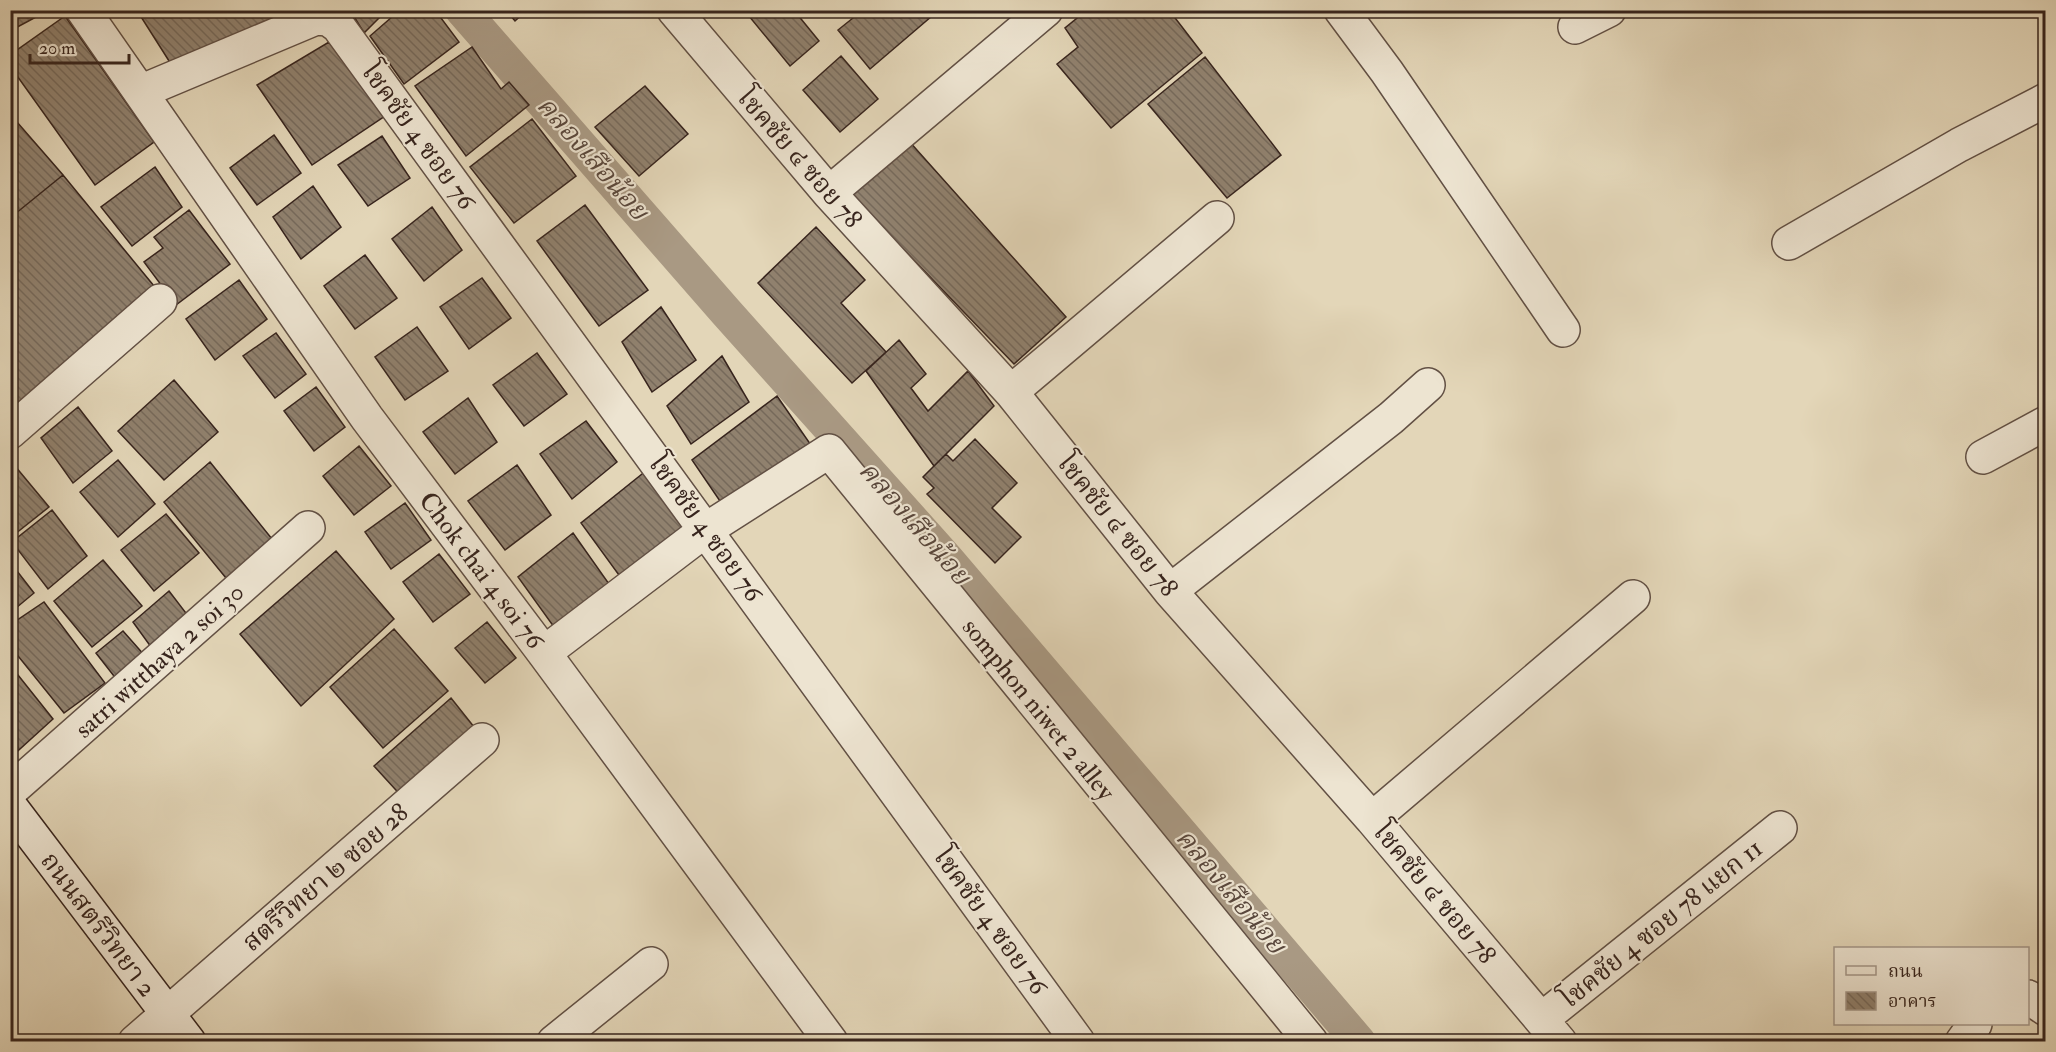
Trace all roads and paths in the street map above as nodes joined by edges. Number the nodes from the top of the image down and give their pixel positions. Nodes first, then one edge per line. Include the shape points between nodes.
1 (83, 10) edge
2 (674, 10) edge
3 (1046, 10) edge
4 (1341, 10) edge
5 (1609, 10) edge
6 (1575, 27) dead end
7 (140, 93) junction
8 (2046, 100) edge
9 (829, 193) junction
10 (1217, 218) dead end
11 (1789, 243) dead end
12 (160, 301) dead end
13 (1563, 330) dead end
14 (1428, 385) dead end
15 (1011, 392) junction
16 (2046, 423) edge
17 (10, 432) edge
18 (1983, 457) dead end
19 (308, 528) dead end
20 (707, 530) junction
21 (1170, 591) junction
22 (1633, 597) dead end
23 (544, 653) junction
24 (482, 740) dead end
25 (10, 791) edge
26 (10, 806) edge
27 (1372, 819) junction
28 (1780, 828) dead end
29 (651, 964) dead end
30 (2029, 998) edge
31 (2046, 1009) edge
32 (167, 1014) junction
33 (1974, 1025) edge
34 (1551, 1030) edge
35 (135, 1041) edge
36 (189, 1041) edge
37 (554, 1041) edge
38 (831, 1041) edge
39 (1078, 1041) edge
40 (1311, 1041) edge
41 (1962, 1041) edge

1 - 7 street, Chok chai 4 soi 76
2 - 9 street, โชคชัย ๔ ซอย 78
3 - 9 street
4 - 13 street
5 - 6 street
7 - 20 street, โชคชัย 4 ซอย 76 via 316,18 339,26
7 - 23 street, Chok chai 4 soi 76 via 367,418
8 - 11 street
9 - 15 street, โชคชัย ๔ ซอย 78
10 - 15 street
12 - 17 street
14 - 21 street
15 - 21 street, โชคชัย ๔ ซอย 78
16 - 18 street
19 - 25 street, satri witthaya 2 soi 30
20 - 23 street, somphon niwet 2 alley
20 - 39 street, โชคชัย 4 ซอย 76
20 - 40 street, somphon niwet 2 alley via 829,451
21 - 27 street, โชคชัย ๔ ซอย 78
22 - 27 street
23 - 38 street, Chok chai 4 soi 76
24 - 32 street, สตรีวิทยา ๒ ซอย 28
26 - 32 street, ถนนสตรีวิทยา 2
27 - 34 street, โชคชัย ๔ ซอย 78
28 - 34 street, โชคชัย 4 ซอย 78 แยก 11
29 - 37 street
30 - 31 street
32 - 35 street, สตรีวิทยา ๒ ซอย 28
32 - 36 street, ถนนสตรีวิทยา 2
33 - 41 street

